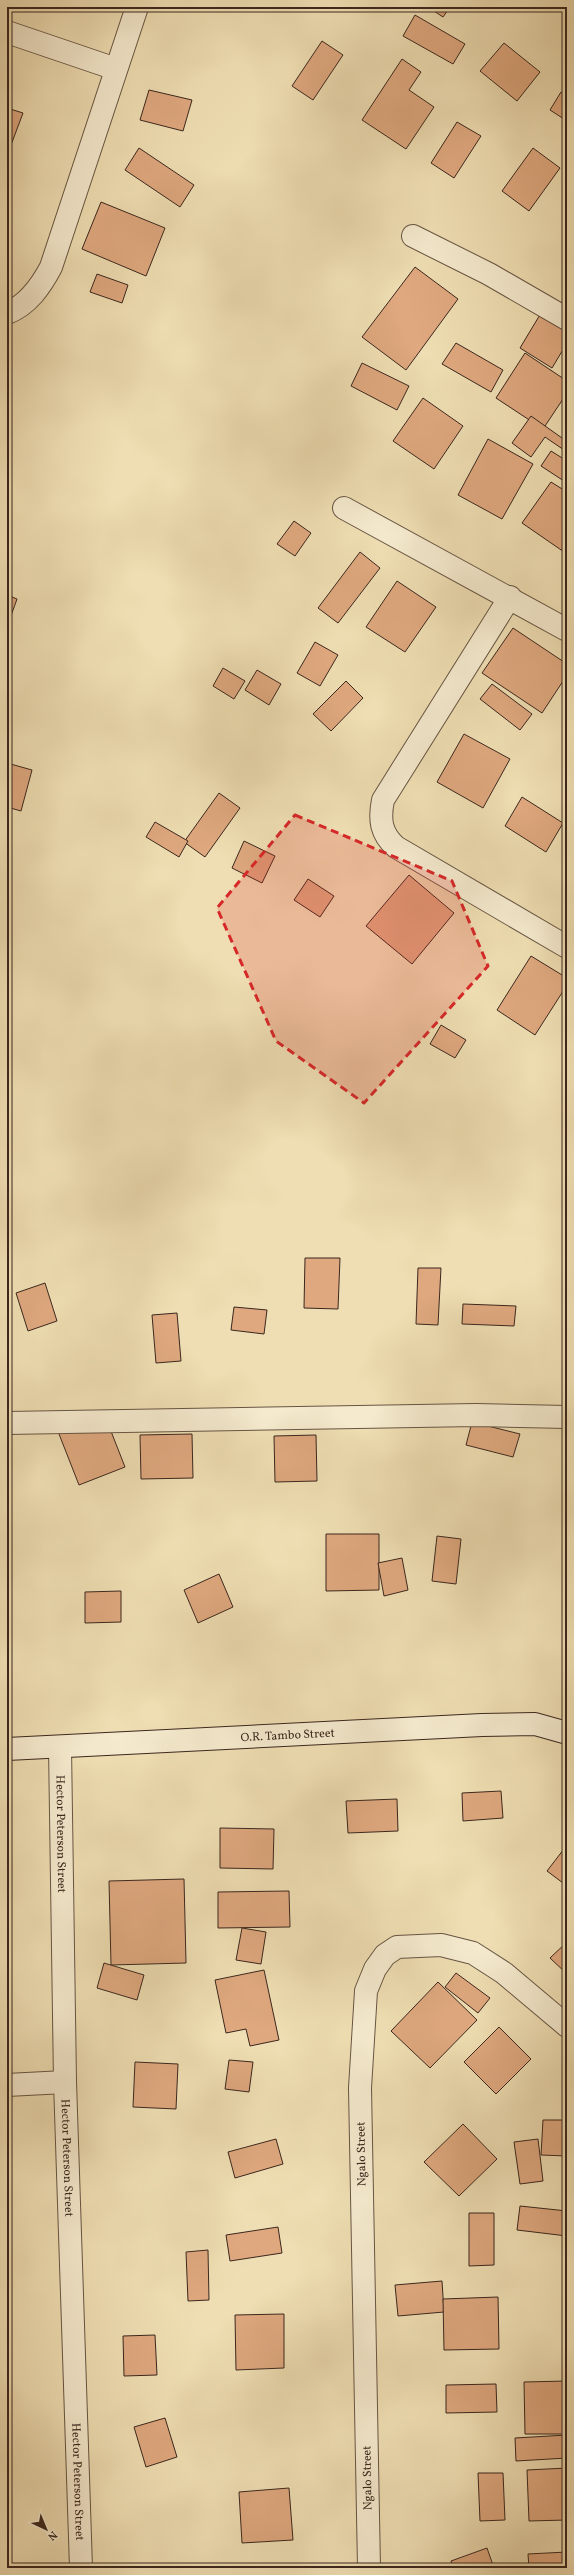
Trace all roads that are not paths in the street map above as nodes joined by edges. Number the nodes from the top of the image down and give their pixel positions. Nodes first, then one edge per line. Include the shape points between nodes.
1 (137, 7) edge
2 (7, 32) edge
3 (116, 69) junction
4 (413, 236) dead end
5 (7, 313) edge
6 (567, 319) edge
7 (344, 508) dead end
8 (510, 597) junction
9 (567, 630) edge
10 (567, 947) edge
11 (567, 1417) edge
12 (7, 1423) edge
13 (567, 1734) edge
14 (60, 1747) junction
15 (7, 1749) edge
16 (567, 2026) edge
17 (65, 2082) junction
18 (7, 2085) edge
19 (81, 2568) edge
20 (369, 2568) edge

1 - 3 street
2 - 3 street
3 - 5 street via 51,267 42,284 26,301
4 - 6 street via 489,274
7 - 8 street
8 - 9 street
8 - 10 street via 383,800 380,813 381,828 396,848
11 - 12 street
13 - 14 street, O.R. Tambo Street via 535,1724
14 - 15 street, O.R. Tambo Street
14 - 17 street, Hector Peterson Street
16 - 20 street, Ngalo Street via 504,1972 473,1953 440,1945 397,1947 385,1955 366,1991 360,2088
17 - 18 street
17 - 19 street, Hector Peterson Street

